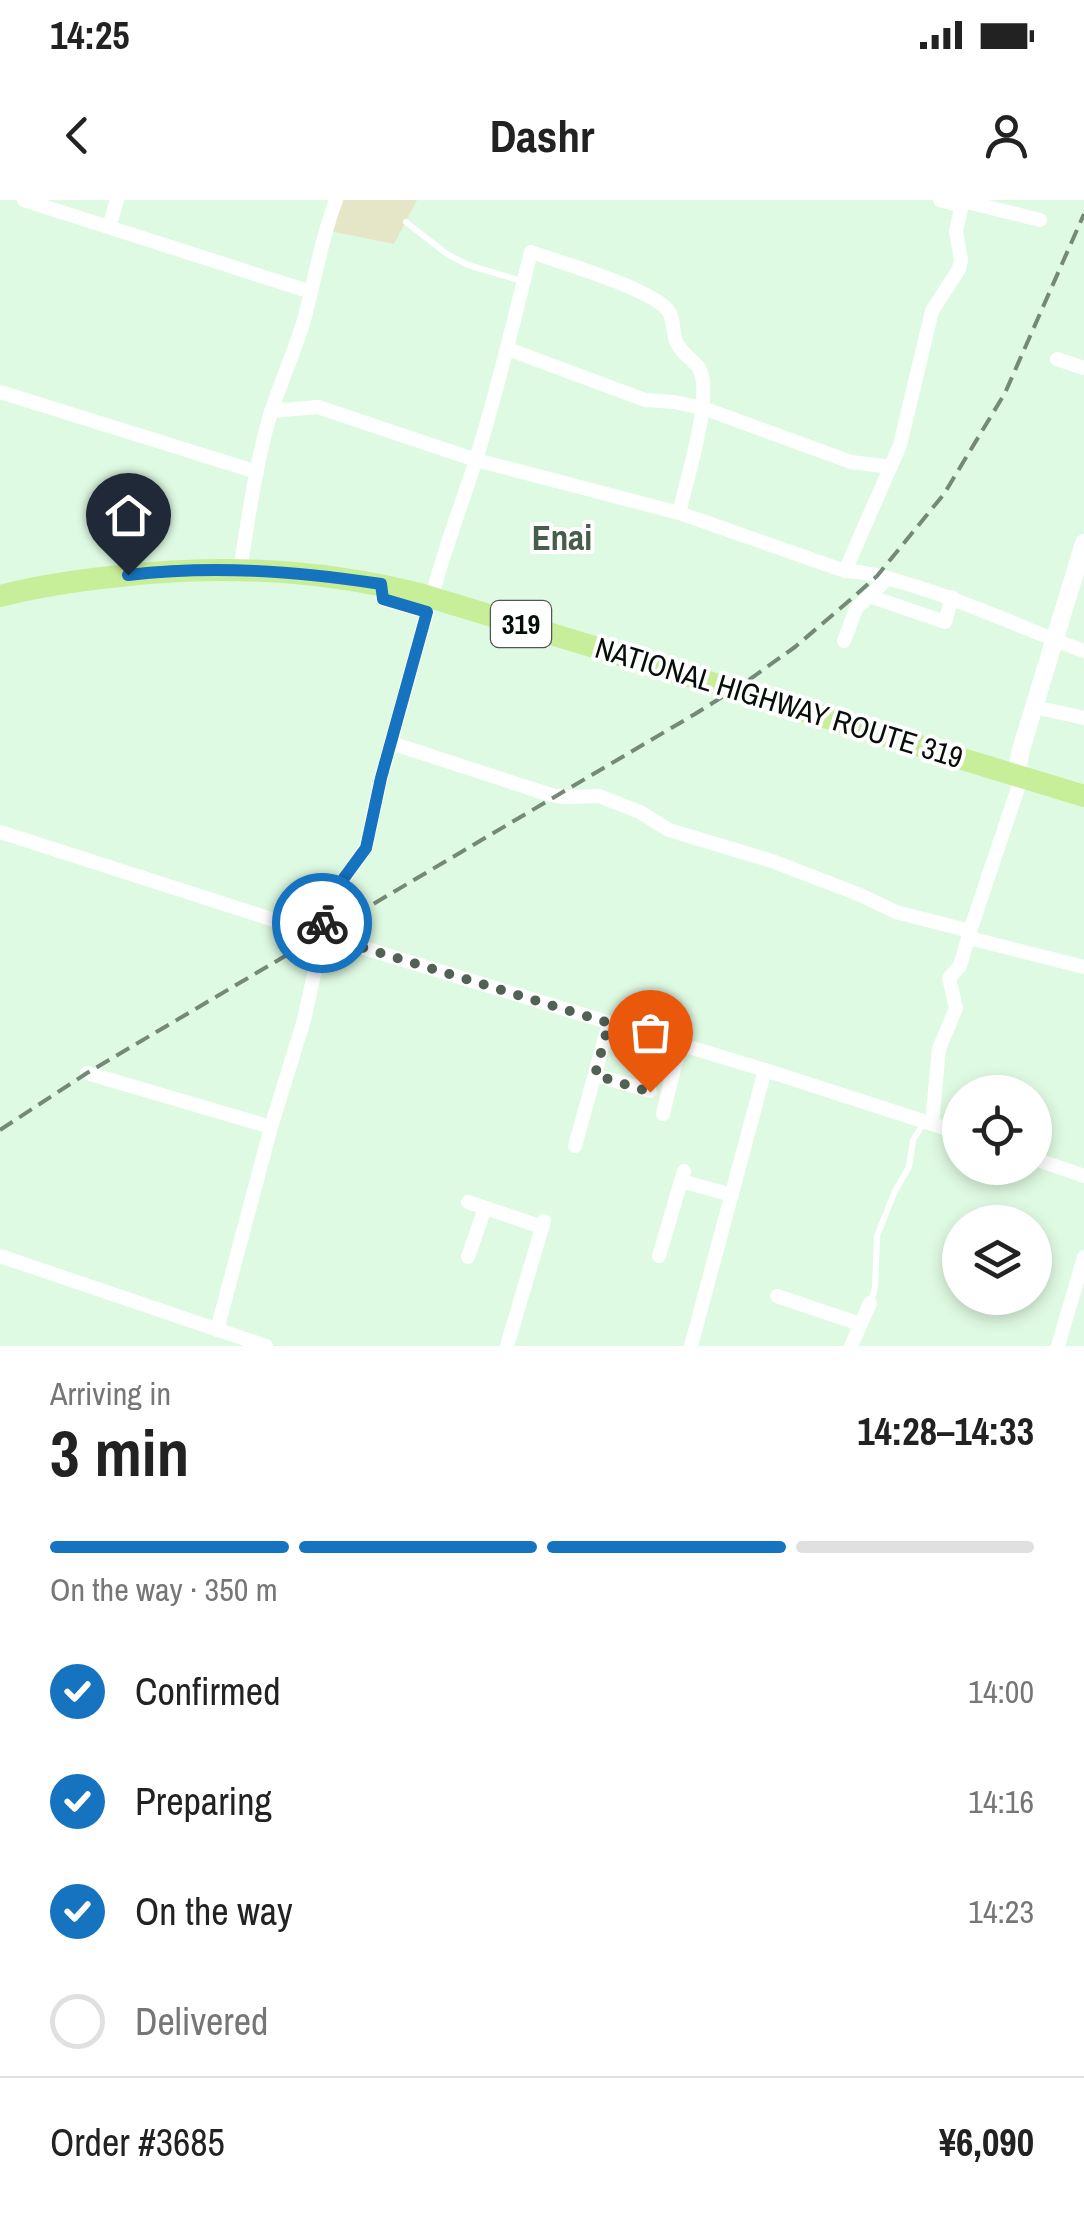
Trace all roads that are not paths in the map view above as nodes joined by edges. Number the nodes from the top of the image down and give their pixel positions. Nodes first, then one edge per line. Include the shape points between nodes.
1 (24, 200) edge
2 (117, 200) edge
3 (336, 200) edge
4 (940, 200) edge
5 (962, 202) edge
6 (1040, 220) dead end
7 (406, 222) dead end
8 (110, 227) junction
9 (524, 281) junction
10 (311, 292) junction
11 (508, 349) junction
12 (1057, 360) dead end
13 (1084, 368) edge
14 (0, 392) edge
15 (704, 408) junction
16 (271, 411) junction
17 (476, 460) junction
18 (891, 467) junction
19 (257, 472) junction
20 (679, 513) junction
21 (1084, 544) edge
22 (240, 569) junction
23 (845, 571) junction
24 (888, 578) junction
25 (381, 584) junction
26 (434, 590) dead end
27 (0, 596) edge
28 (870, 596) junction
29 (952, 598) junction
30 (1054, 640) junction
31 (844, 641) dead end
32 (1084, 651) edge
33 (1034, 707) junction
34 (1084, 718) edge
35 (391, 744) junction
36 (1018, 776) junction
37 (1084, 796) edge
38 (0, 832) edge
39 (309, 931) junction
40 (969, 934) junction
41 (329, 938) junction
42 (1084, 967) edge
43 (609, 1023) junction
44 (680, 1044) junction
45 (766, 1070) junction
46 (87, 1073) dead end
47 (595, 1075) junction
48 (650, 1092) dead end
49 (664, 1114) dead end
50 (928, 1122) junction
51 (942, 1126) edge
52 (271, 1127) junction
53 (575, 1146) dead end
54 (1052, 1164) edge
55 (1084, 1176) edge
56 (732, 1195) junction
57 (468, 1202) dead end
58 (485, 1208) junction
59 (0, 1256) edge
60 (468, 1256) dead end
61 (659, 1256) dead end
62 (1084, 1257) edge
63 (777, 1296) dead end
64 (870, 1302) joint
65 (860, 1324) junction
66 (217, 1330) junction
67 (266, 1346) edge
68 (507, 1346) edge
69 (691, 1346) edge
70 (851, 1346) edge
71 (1058, 1346) edge

1 - 8 street
2 - 8 street
3 - 10 street
4 - 5 street
5 - 6 street
5 - 18 street via 959,269 932,311
7 - 9 lane via 447,254
8 - 10 street
9 - 11 street
9 - 15 street via 531,252 636,290 668,310 675,342 702,376
10 - 16 street
11 - 15 street via 645,400
11 - 17 street
12 - 13 street
14 - 19 street
15 - 18 street via 851,462
15 - 20 street
16 - 17 street via 318,406
16 - 19 street
17 - 20 street
17 - 26 street
18 - 23 street
19 - 22 street
20 - 23 street
21 - 30 street
22 - 25 highway, NATIONAL HIGHWAY ROUTE 319 / 319
22 - 27 highway, NATIONAL HIGHWAY ROUTE 319 / 319 via 128,575
23 - 24 street
24 - 28 street
24 - 29 street
25 - 35 street via 383,599 427,612
25 - 36 highway, NATIONAL HIGHWAY ROUTE 319 / 319
28 - 29 street via 945,622
28 - 31 street via 856,609
29 - 30 street
30 - 32 street
30 - 33 street
33 - 34 street
33 - 36 street
35 - 39 street via 366,848 344,878 329,919
35 - 40 street via 564,798 599,796 669,830
36 - 37 highway, NATIONAL HIGHWAY ROUTE 319 / 319
36 - 40 street
38 - 39 street
39 - 41 street
40 - 42 street
40 - 50 street via 960,966 949,978 956,1008 940,1049
41 - 43 street
41 - 52 street via 318,956
43 - 44 street
43 - 47 street
44 - 45 street
44 - 49 street
45 - 50 street
45 - 56 street
46 - 52 street
47 - 48 street
47 - 53 street
50 - 51 street
50 - 64 lane via 913,1140 909,1167 877,1236
52 - 66 street
54 - 55 street
56 - 61 street via 682,1176
56 - 69 street
57 - 58 street
58 - 60 street
58 - 68 street via 543,1224
59 - 66 street
62 - 71 street
63 - 65 street
64 - 65 street
65 - 70 street
66 - 67 street

